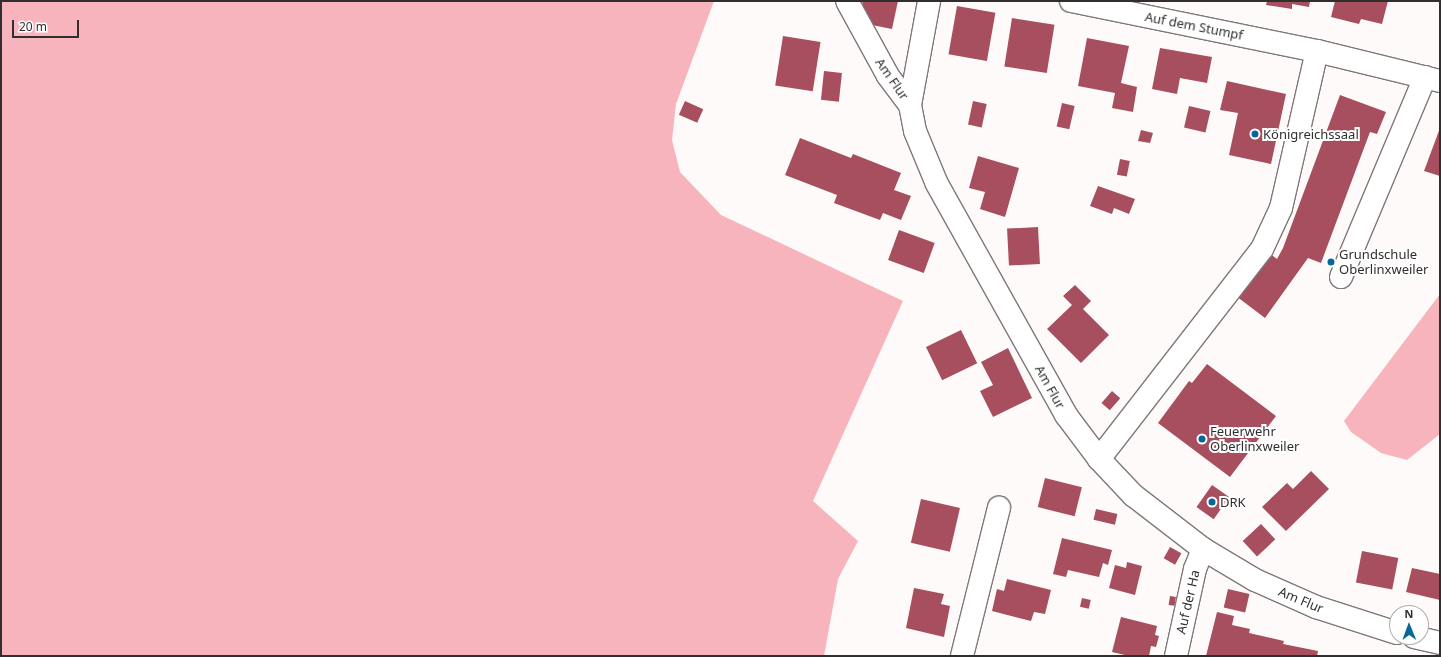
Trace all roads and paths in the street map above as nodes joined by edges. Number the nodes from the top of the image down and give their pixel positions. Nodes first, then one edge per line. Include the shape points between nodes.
1 (847, 1) edge
2 (929, 1) edge
3 (1071, 1) edge
4 (1317, 51) junction
5 (1433, 79) edge
6 (910, 105) junction
7 (1341, 277) dead end
8 (1100, 459) junction
9 (999, 508) dead end
10 (1203, 549) junction
11 (1389, 630) edge
12 (1429, 640) edge
13 (1440, 643) edge
14 (962, 656) edge
15 (1176, 656) edge

1 - 6 street, Am Flur via 888,76
2 - 6 street
3 - 4 street, Auf dem Stumpf
4 - 5 street, Auf dem Stumpf
4 - 8 street via 1281,208 1262,249
5 - 7 street
6 - 8 street, Am Flur via 915,132 937,184 1066,415
8 - 10 street, Am Flur via 1133,495
9 - 14 street
10 - 11 street, Am Flur via 1255,580 1316,607
10 - 15 street, Auf der Ha
12 - 13 street

